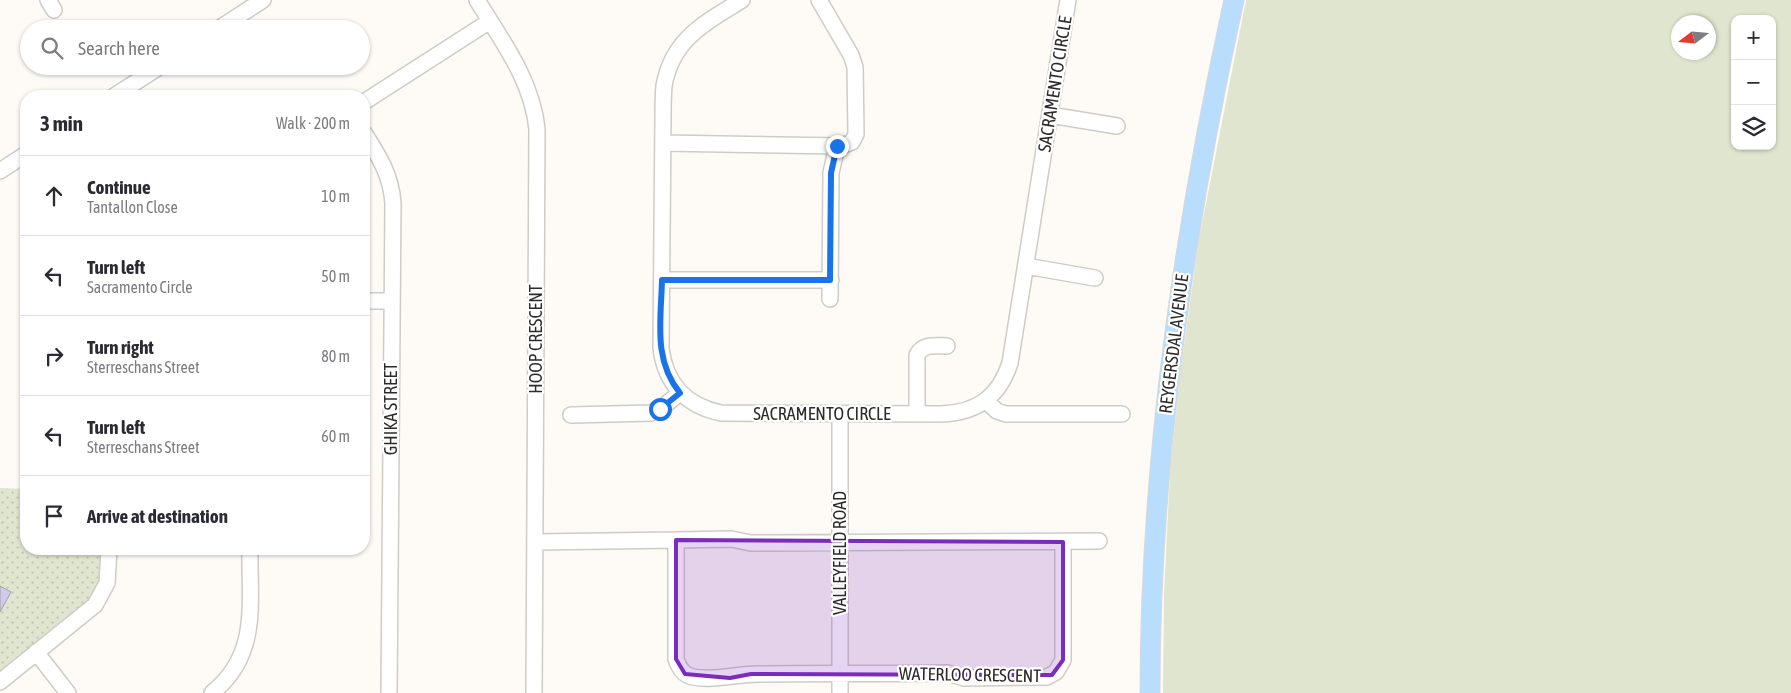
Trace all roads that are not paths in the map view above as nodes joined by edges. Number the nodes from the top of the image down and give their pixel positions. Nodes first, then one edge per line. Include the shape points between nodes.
1 (263, 0) edge
2 (477, 0) edge
3 (742, 0) edge
4 (819, 0) edge
5 (1068, 0) edge
6 (1234, 0) edge
7 (232, 20) edge
8 (490, 21) junction
9 (147, 75) edge
10 (123, 90) edge
11 (370, 98) edge
12 (1050, 115) junction
13 (1117, 126) dead end
14 (370, 143) edge
15 (662, 143) junction
16 (837, 146) junction
17 (20, 158) edge
18 (0, 171) edge
19 (1026, 266) junction
20 (1096, 278) dead end
21 (662, 280) junction
22 (830, 280) junction
23 (830, 299) dead end
24 (370, 301) edge
25 (392, 301) junction
26 (947, 346) dead end
27 (680, 393) junction
28 (986, 401) junction
29 (840, 414) junction
30 (917, 414) junction
31 (1122, 414) dead end
32 (571, 415) dead end
33 (676, 540) junction
34 (535, 542) junction
35 (1063, 542) junction
36 (1099, 542) dead end
37 (840, 543) junction
38 (109, 555) edge
39 (250, 555) edge
40 (36, 652) junction
41 (840, 673) junction
42 (0, 682) edge
43 (68, 693) edge
44 (212, 693) edge
45 (389, 693) edge
46 (534, 693) edge
47 (840, 693) edge
48 (1150, 693) edge

1 - 7 street
2 - 8 street, HOOP CRESCENT
3 - 15 street, SACRAMENTO CIRCLE via 691,33 676,52 664,88
4 - 16 street via 851,55 856,74 855,138 849,144
5 - 12 street, SACRAMENTO CIRCLE
6 - 48 main road, REYGERSDAL AVENUE via 1202,159 1173,345 1156,522
8 - 11 street
8 - 34 street, HOOP CRESCENT via 525,80 537,130
9 - 10 street
12 - 13 street
12 - 19 street, SACRAMENTO CIRCLE
14 - 25 street, GHIKA STREET via 391,184
15 - 16 street
15 - 21 street, SACRAMENTO CIRCLE
16 - 22 street via 831,173
17 - 18 street
19 - 20 street
19 - 28 street, SACRAMENTO CIRCLE via 1010,363 1001,384
21 - 22 street
21 - 27 street, SACRAMENTO CIRCLE via 662,358 668,377
22 - 23 street
24 - 25 street
25 - 45 street, GHIKA STREET
26 - 30 street via 927,346 917,355
27 - 29 street, SACRAMENTO CIRCLE via 699,407 720,413
27 - 32 street via 651,413
28 - 30 street, SACRAMENTO CIRCLE via 965,412
28 - 31 street via 996,411 1006,414
29 - 30 street, SACRAMENTO CIRCLE
29 - 37 street, VALLEYFIELD ROAD
33 - 34 street
33 - 37 street
33 - 41 street via 676,659 680,670 696,677 730,678 751,674
34 - 46 street, HOOP CRESCENT
35 - 36 street
35 - 37 street
35 - 41 street, WATERLOO CRESCENT via 1063,660 1052,675 964,678 948,673
37 - 41 street, VALLEYFIELD ROAD
38 - 40 street via 107,583 100,598 90,610
39 - 44 street via 249,620 245,648 232,674
40 - 42 street
40 - 43 street
41 - 47 street, VALLEYFIELD ROAD

